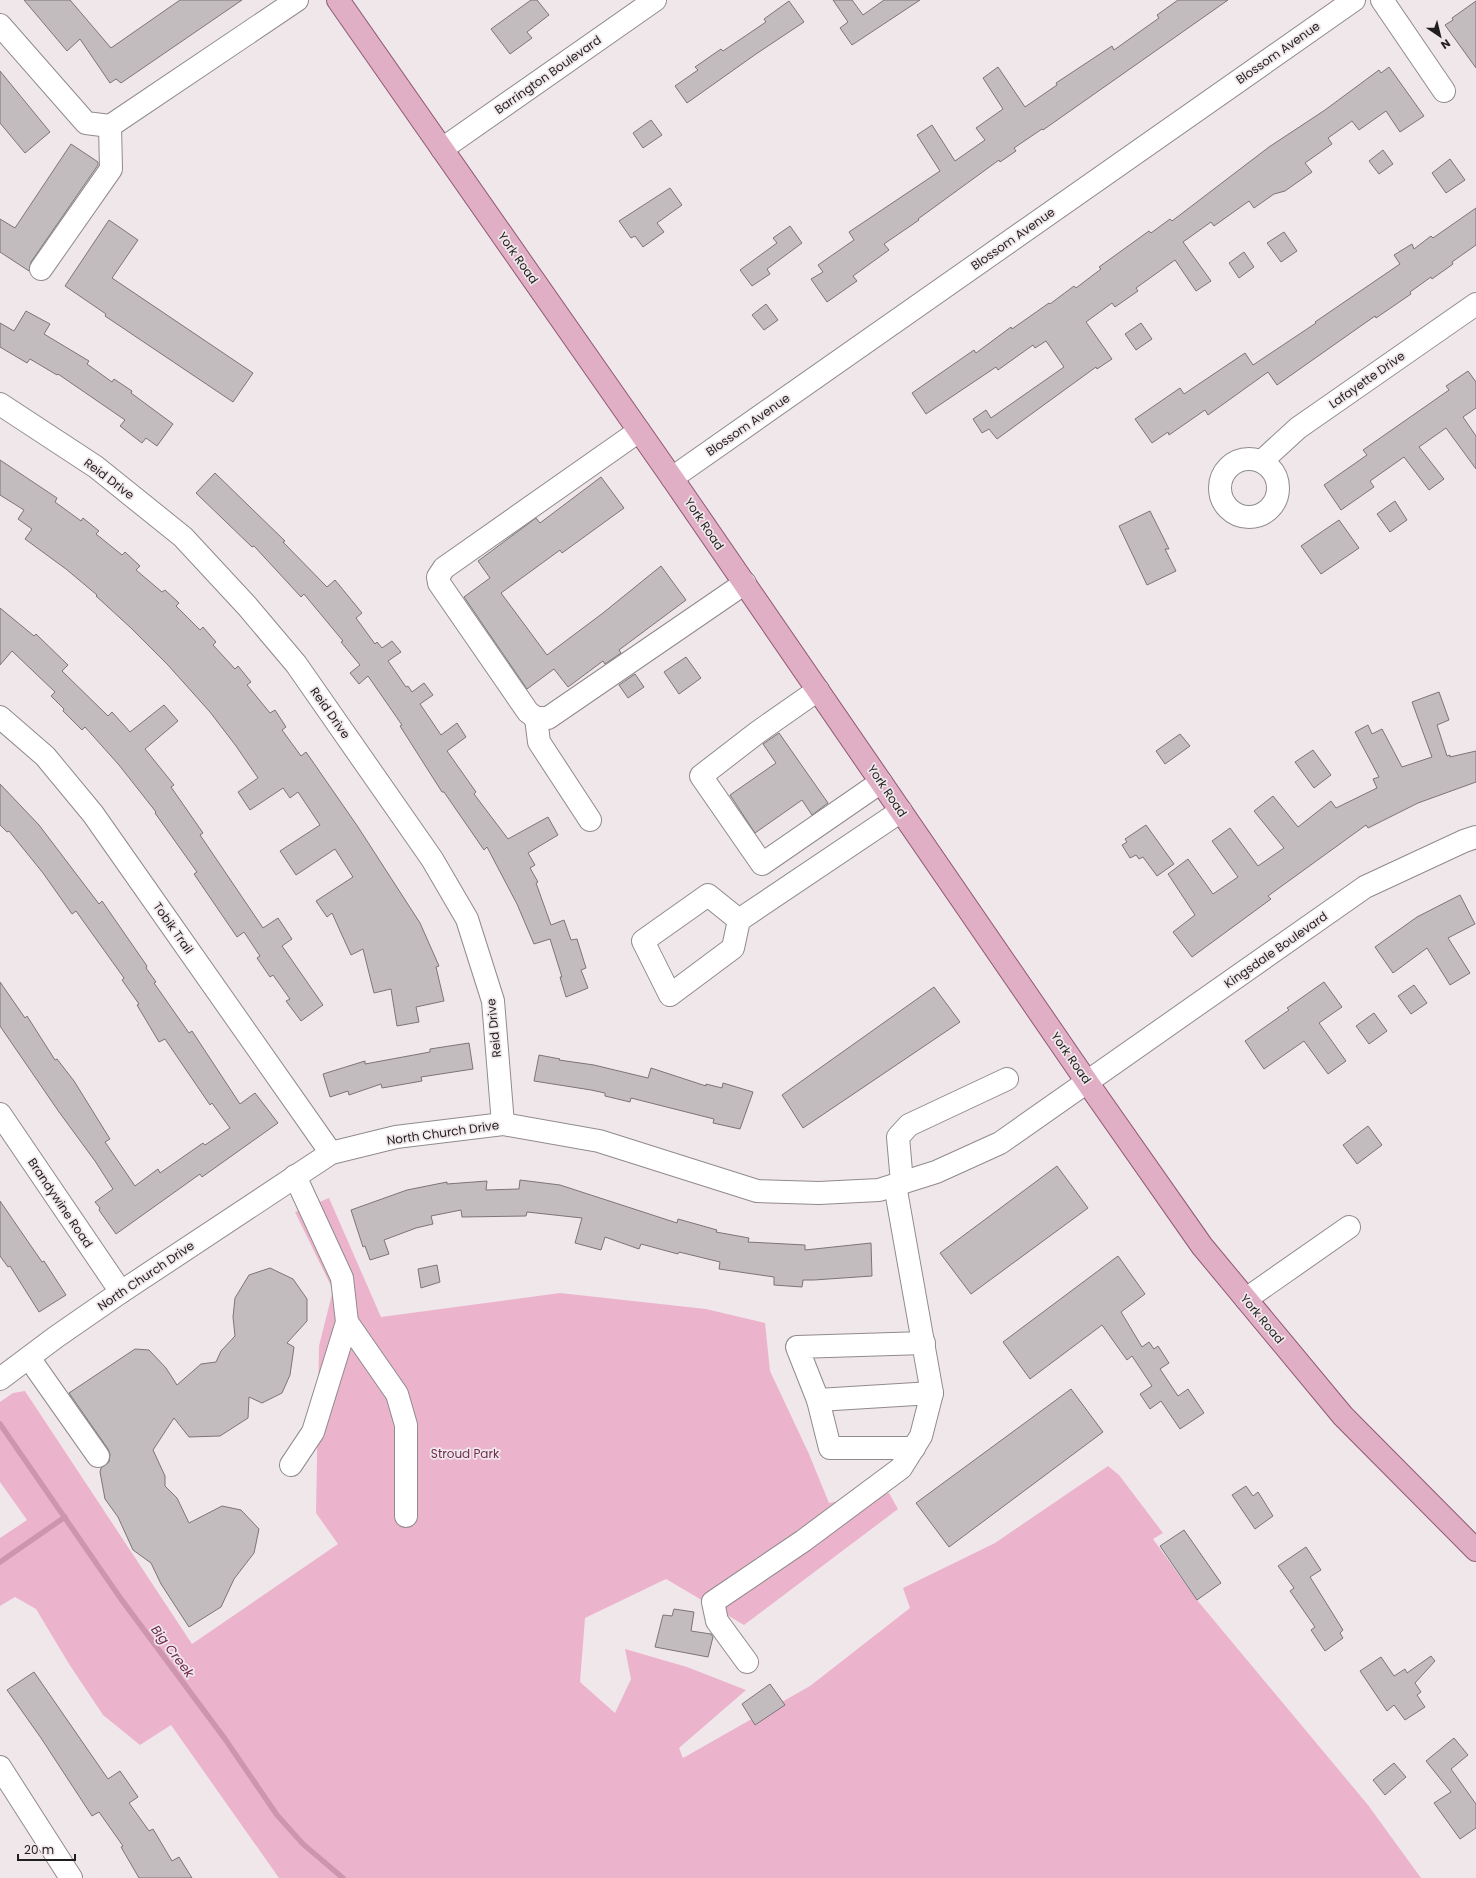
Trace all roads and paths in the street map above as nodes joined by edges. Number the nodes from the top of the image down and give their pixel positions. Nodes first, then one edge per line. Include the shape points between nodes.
1 (298, 0) edge
2 (338, 0) edge
3 (655, 0) edge
4 (1354, 0) edge
5 (1382, 0) edge
6 (0, 25) edge
7 (1444, 91) dead end
8 (110, 126) junction
9 (442, 149) junction
10 (41, 269) dead end
11 (1476, 304) edge
12 (0, 404) edge
13 (639, 431) junction
14 (1262, 461) dead end
15 (672, 478) junction
16 (744, 583) junction
17 (818, 690) junction
18 (0, 717) edge
19 (536, 718) junction
20 (881, 782) junction
21 (901, 811) junction
22 (590, 820) dead end
23 (1476, 837) edge
24 (739, 920) junction
25 (1007, 1079) dead end
26 (1087, 1082) junction
27 (0, 1114) edge
28 (503, 1124) junction
29 (331, 1153) junction
30 (295, 1176) junction
31 (898, 1184) junction
32 (1350, 1227) dead end
33 (121, 1292) junction
34 (1246, 1299) junction
35 (347, 1322) junction
36 (924, 1343) junction
37 (29, 1358) junction
38 (0, 1379) edge
39 (932, 1393) junction
40 (818, 1400) junction
41 (914, 1448) junction
42 (98, 1456) dead end
43 (291, 1465) dead end
44 (406, 1516) dead end
45 (1476, 1550) edge
46 (747, 1662) dead end
47 (1, 1771) edge
48 (71, 1878) edge

1 - 8 street
2 - 9 main road, York Road
3 - 9 street, Barrington Boulevard
4 - 15 street, Blossom Avenue
5 - 7 street
6 - 8 street via 86,123
8 - 10 street via 111,169
9 - 13 main road, York Road
11 - 14 street, Lafayette Drive via 1298,428
12 - 28 street, Reid Drive via 96,468 183,537 248,606 296,664 432,860 467,919 493,1000
13 - 15 main road, York Road
13 - 19 street via 444,568 438,577 439,583 528,712
15 - 16 main road, York Road
16 - 17 main road, York Road
16 - 19 street via 548,718
17 - 20 main road, York Road
17 - 20 street via 701,776 762,864
18 - 29 street, Tobik Trail via 45,756 93,814
19 - 22 street via 539,742
20 - 21 main road, York Road
21 - 24 street
21 - 26 main road, York Road
23 - 26 street, Kingsdale Boulevard via 1366,887
24 - 24 street via 733,948 670,995 643,941 708,895
25 - 31 street via 909,1125 898,1138
26 - 31 street, North Church Drive via 1000,1143 936,1172
26 - 34 main road, York Road via 1202,1246
27 - 33 street, Brandywine Road
28 - 29 street, North Church Drive via 396,1137
28 - 31 street, North Church Drive via 599,1141 757,1191 879,1190
29 - 30 street, North Church Drive
30 - 33 street, North Church Drive
30 - 35 street via 342,1278
31 - 36 street
32 - 34 street
33 - 37 street, North Church Drive
34 - 45 main road, York Road via 1343,1416
35 - 43 street via 313,1432
35 - 44 street via 397,1394 406,1425
36 - 39 street
36 - 40 street via 797,1347
37 - 38 street, North Church Drive
37 - 42 street
39 - 40 street
39 - 41 street via 921,1436
40 - 41 street via 830,1448
41 - 46 street via 901,1468 803,1541 713,1602 717,1621
47 - 48 street

